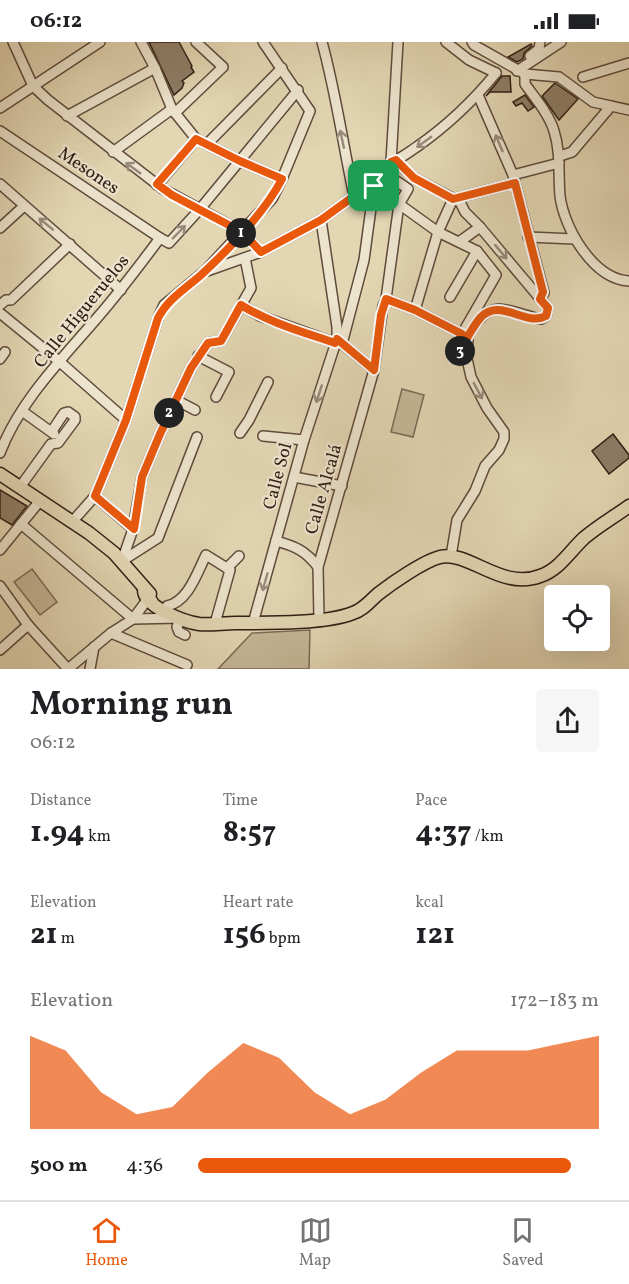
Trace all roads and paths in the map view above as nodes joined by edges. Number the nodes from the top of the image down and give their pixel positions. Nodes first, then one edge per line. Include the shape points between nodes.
1 (100, 42) edge
2 (141, 42) edge
3 (196, 42) edge
4 (263, 42) edge
5 (322, 42) edge
6 (398, 42) edge
7 (446, 42) edge
8 (472, 42) edge
9 (561, 42) edge
10 (16, 44) edge
11 (537, 44) edge
12 (629, 63) edge
13 (154, 68) junction
14 (282, 68) junction
15 (522, 70) junction
16 (496, 73) junction
17 (584, 77) dead end
18 (33, 86) junction
19 (298, 90) junction
20 (478, 95) junction
21 (611, 106) junction
22 (0, 108) edge
23 (629, 110) edge
24 (173, 111) junction
25 (67, 116) junction
26 (0, 131) edge
27 (196, 139) junction
28 (207, 144) junction
29 (113, 152) junction
30 (560, 160) junction
31 (240, 161) junction
32 (393, 161) junction
33 (385, 173) junction
34 (282, 179) junction
35 (514, 179) junction
36 (0, 184) edge
37 (157, 184) junction
38 (374, 186) junction
39 (354, 196) junction
40 (453, 199) junction
41 (400, 202) junction
42 (24, 206) junction
43 (201, 210) junction
44 (321, 220) junction
45 (480, 227) junction
46 (0, 228) edge
47 (242, 232) junction
48 (438, 232) junction
49 (528, 237) junction
50 (160, 238) junction
51 (574, 239) junction
52 (459, 242) junction
53 (70, 244) junction
54 (477, 251) junction
55 (261, 252) junction
56 (245, 258) junction
57 (204, 272) junction
58 (629, 281) edge
59 (121, 290) junction
60 (450, 297) dead end
61 (2, 299) edge
62 (386, 299) junction
63 (540, 299) junction
64 (241, 305) junction
65 (415, 310) junction
66 (0, 314) edge
67 (466, 335) junction
68 (338, 342) junction
69 (198, 356) junction
70 (60, 362) junction
71 (374, 370) junction
72 (268, 382) dead end
73 (216, 397) dead end
74 (176, 400) junction
75 (195, 410) dead end
76 (22, 411) junction
77 (126, 420) junction
78 (52, 431) junction
79 (240, 433) dead end
80 (263, 436) dead end
81 (196, 437) dead end
82 (304, 440) junction
83 (51, 444) junction
84 (0, 453) edge
85 (0, 474) edge
86 (294, 477) junction
87 (342, 486) junction
88 (20, 487) junction
89 (95, 496) junction
90 (39, 502) junction
91 (629, 506) edge
92 (72, 522) junction
93 (21, 524) junction
94 (134, 529) junction
95 (276, 541) junction
96 (0, 550) edge
97 (239, 556) dead end
98 (451, 556) junction
99 (122, 561) junction
100 (318, 567) junction
101 (227, 568) junction
102 (0, 586) edge
103 (146, 595) junction
104 (166, 605) junction
105 (180, 618) junction
106 (133, 619) junction
107 (319, 619) junction
108 (216, 620) junction
109 (232, 623) junction
110 (253, 623) junction
111 (28, 625) junction
112 (111, 633) junction
113 (185, 635) dead end
114 (94, 647) junction
115 (0, 650) edge
116 (187, 665) dead end
117 (68, 669) edge
118 (90, 669) edge

1 - 18 street
2 - 13 street
3 - 24 street via 223,68
4 - 14 street
39 -> 5 street
6 - 32 street
7 - 16 street via 469,60
8 - 15 street
9 - 15 street
10 - 18 street
11 - 15 street
12 - 17 street
13 - 24 street
13 - 25 street
14 - 19 street
14 - 28 street
15 - 16 street
15 - 21 street via 559,77 593,102
15 - 30 street via 525,84 554,129
16 - 20 street
18 - 22 street
18 - 25 street
19 - 31 street
19 - 34 street via 310,111
20 -> 32 street via 440,130
35 -> 20 street
21 - 23 street
21 - 30 street via 572,152
24 - 27 street
24 - 29 street
25 - 29 street
26 - 50 street, Mesones
27 - 28 street
27 - 37 street
28 - 31 street
37 -> 29 street
30 - 35 street
30 - 51 street via 561,198
31 - 34 street
31 - 43 street
32 - 33 street
32 - 40 street via 414,178
33 - 38 street
33 - 41 street via 408,189
34 - 47 street via 272,199
35 - 40 street
35 - 49 street
36 - 42 street
37 - 43 street
38 - 39 street
38 - 41 street
38 - 68 street, Calle Sol via 364,260
39 - 44 street
40 - 45 street
40 - 48 street
41 - 48 street
41 - 62 street, Calle Alcalá
42 - 46 street
53 -> 42 street
43 - 47 street
50 -> 43 street via 169,243
44 - 55 street
44 - 68 street
45 - 52 street
45 -> 63 street
47 - 55 street
47 - 57 street
48 - 52 street
48 - 65 street
49 - 51 street
49 - 63 street via 543,292
50 - 59 street, Calle Higueruelos
51 - 58 street via 608,275
52 - 54 street
53 - 59 street
53 - 61 street via 11,300
54 - 60 street
54 - 67 street via 496,275
55 - 56 street
56 - 57 street
56 - 64 street via 250,288
57 - 77 street via 164,305
59 - 70 street, Calle Higueruelos
62 - 65 street
62 - 71 street, Calle Alcalá
63 - 67 street via 548,308 541,319 499,309 482,316
64 - 68 street via 260,316
64 - 69 street via 221,341 208,343
65 - 67 street
66 - 70 street
67 -> 98 street via 471,377 504,432 504,439 457,520
68 - 71 street
68 -> 82 street, Calle Sol
69 - 73 street via 229,372
69 - 74 street
70 - 76 street, Calle Higueruelos
70 - 77 street
71 - 87 street, Calle Alcalá
72 - 79 street
74 - 75 street
74 - 94 street via 142,477
76 - 78 street
76 - 84 street, Calle Higueruelos
77 - 89 street
78 - 83 street via 55,435
78 - 83 street via 64,413 75,417 58,443
80 - 82 street
81 - 99 street via 158,538
82 - 86 street, Calle Sol
83 - 88 street
85 - 88 main road
86 - 87 street
86 - 95 street, Calle Sol
87 - 100 street, Calle Alcalá
88 - 90 main road
89 - 92 street
89 - 94 street
90 - 92 main road
90 - 93 street
91 - 98 main road via 538,578 500,576
92 - 99 main road
93 - 96 street
93 - 106 street
94 - 99 street
95 - 100 street via 296,546
95 -> 110 street, Calle Sol
97 - 101 street
98 - 107 main road via 429,562 391,584 356,613
99 - 103 main road
100 - 107 street, Calle Alcalá
101 - 104 street via 206,555 183,598 174,605
101 - 108 street via 230,570
102 - 111 street
103 - 104 main road
103 - 105 main road
103 - 106 street
104 - 108 main road via 187,615
105 - 106 street
105 - 109 main road via 200,624
105 - 113 street via 177,627
106 - 112 street
107 - 110 main road
108 - 109 main road
109 - 110 main road
111 - 115 street
111 - 117 street
112 - 114 street
112 - 116 street
114 - 117 street
114 - 118 street

